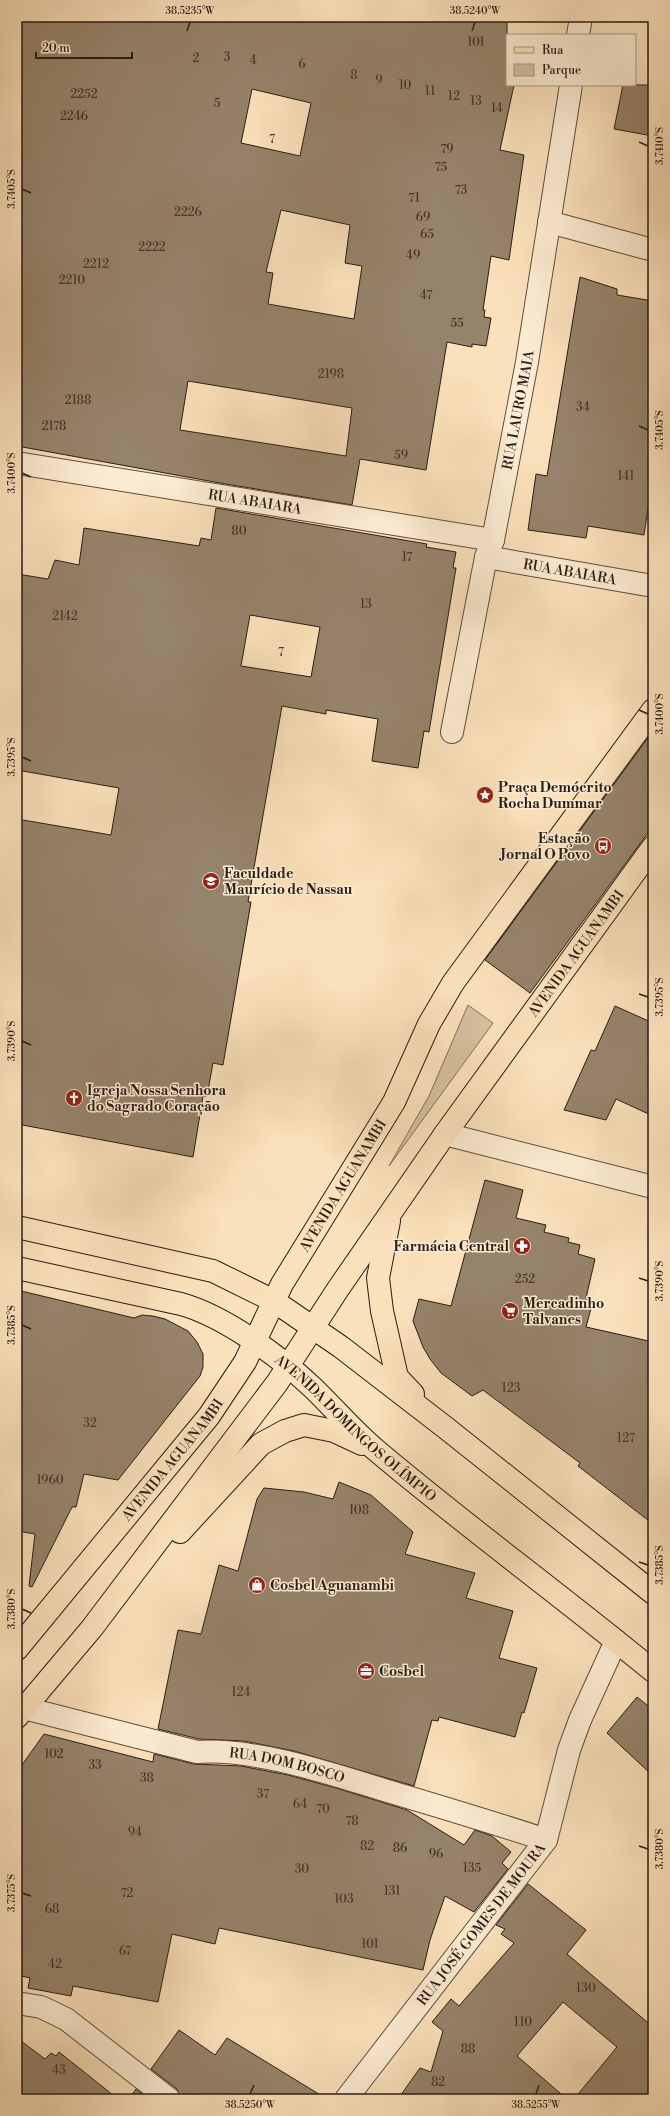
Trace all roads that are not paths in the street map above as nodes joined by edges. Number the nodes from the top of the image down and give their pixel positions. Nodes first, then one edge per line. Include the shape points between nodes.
1 (581, 17) edge
2 (578, 34) edge
3 (571, 86) edge
4 (549, 222) junction
5 (653, 250) edge
6 (17, 463) edge
7 (489, 549) junction
8 (653, 586) edge
9 (653, 710) edge
10 (452, 732) dead end
11 (653, 847) edge
12 (445, 1134) junction
13 (653, 1187) edge
14 (390, 1214) junction
15 (17, 1227) edge
16 (17, 1268) edge
17 (274, 1301) junction
18 (313, 1328) junction
19 (254, 1343) junction
20 (287, 1367) junction
21 (446, 1428) junction
22 (376, 1450) junction
23 (652, 1592) edge
24 (92, 1628) junction
25 (616, 1641) junction
26 (17, 1649) edge
27 (653, 1671) edge
28 (20, 1713) edge
29 (546, 1840) junction
30 (17, 2003) edge
31 (169, 2099) edge
32 (346, 2099) edge

1 - 2 street
3 - 4 street, RUA LAURO MAIA
4 - 5 street
4 - 7 street, RUA LAURO MAIA via 528,362
6 - 7 street, RUA ABAIARA
7 - 8 street, RUA ABAIARA
7 - 10 street, RUA LAURO MAIA
9 - 17 main road, AVENIDA AGUANAMBI via 453,983 430,1024 394,1102 298,1257
11 - 12 main road, AVENIDA AGUANAMBI
12 - 13 street
12 - 14 main road, AVENIDA AGUANAMBI
14 - 18 main road, AVENIDA AGUANAMBI
14 - 21 main road via 378,1278 397,1377
15 - 17 main road via 213,1270
16 - 19 main road, AVENIDA DOMINGOS OLÍMPIO via 200,1309
17 - 18 main road
17 - 19 main road, AVENIDA AGUANAMBI
18 - 20 main road, AVENIDA AGUANAMBI
18 - 21 main road
19 - 20 main road, AVENIDA DOMINGOS OLÍMPIO
19 - 26 main road, AVENIDA AGUANAMBI via 245,1362 209,1416
20 - 22 main road, AVENIDA DOMINGOS OLÍMPIO via 312,1387
20 - 24 main road, AVENIDA AGUANAMBI
21 - 23 main road
22 - 24 main road via 334,1431 304,1425 285,1430 261,1444
22 - 25 main road, AVENIDA DOMINGOS OLÍMPIO
24 - 28 main road, AVENIDA AGUANAMBI
25 - 27 main road, AVENIDA DOMINGOS OLÍMPIO
25 - 29 street, RUA JOSÉ GOMES DE MOURA via 580,1720
28 - 29 street, RUA DOM BOSCO via 197,1752 217,1751 266,1758 350,1780
29 - 32 street, RUA JOSÉ GOMES DE MOURA
30 - 31 street via 41,2007 66,2019

